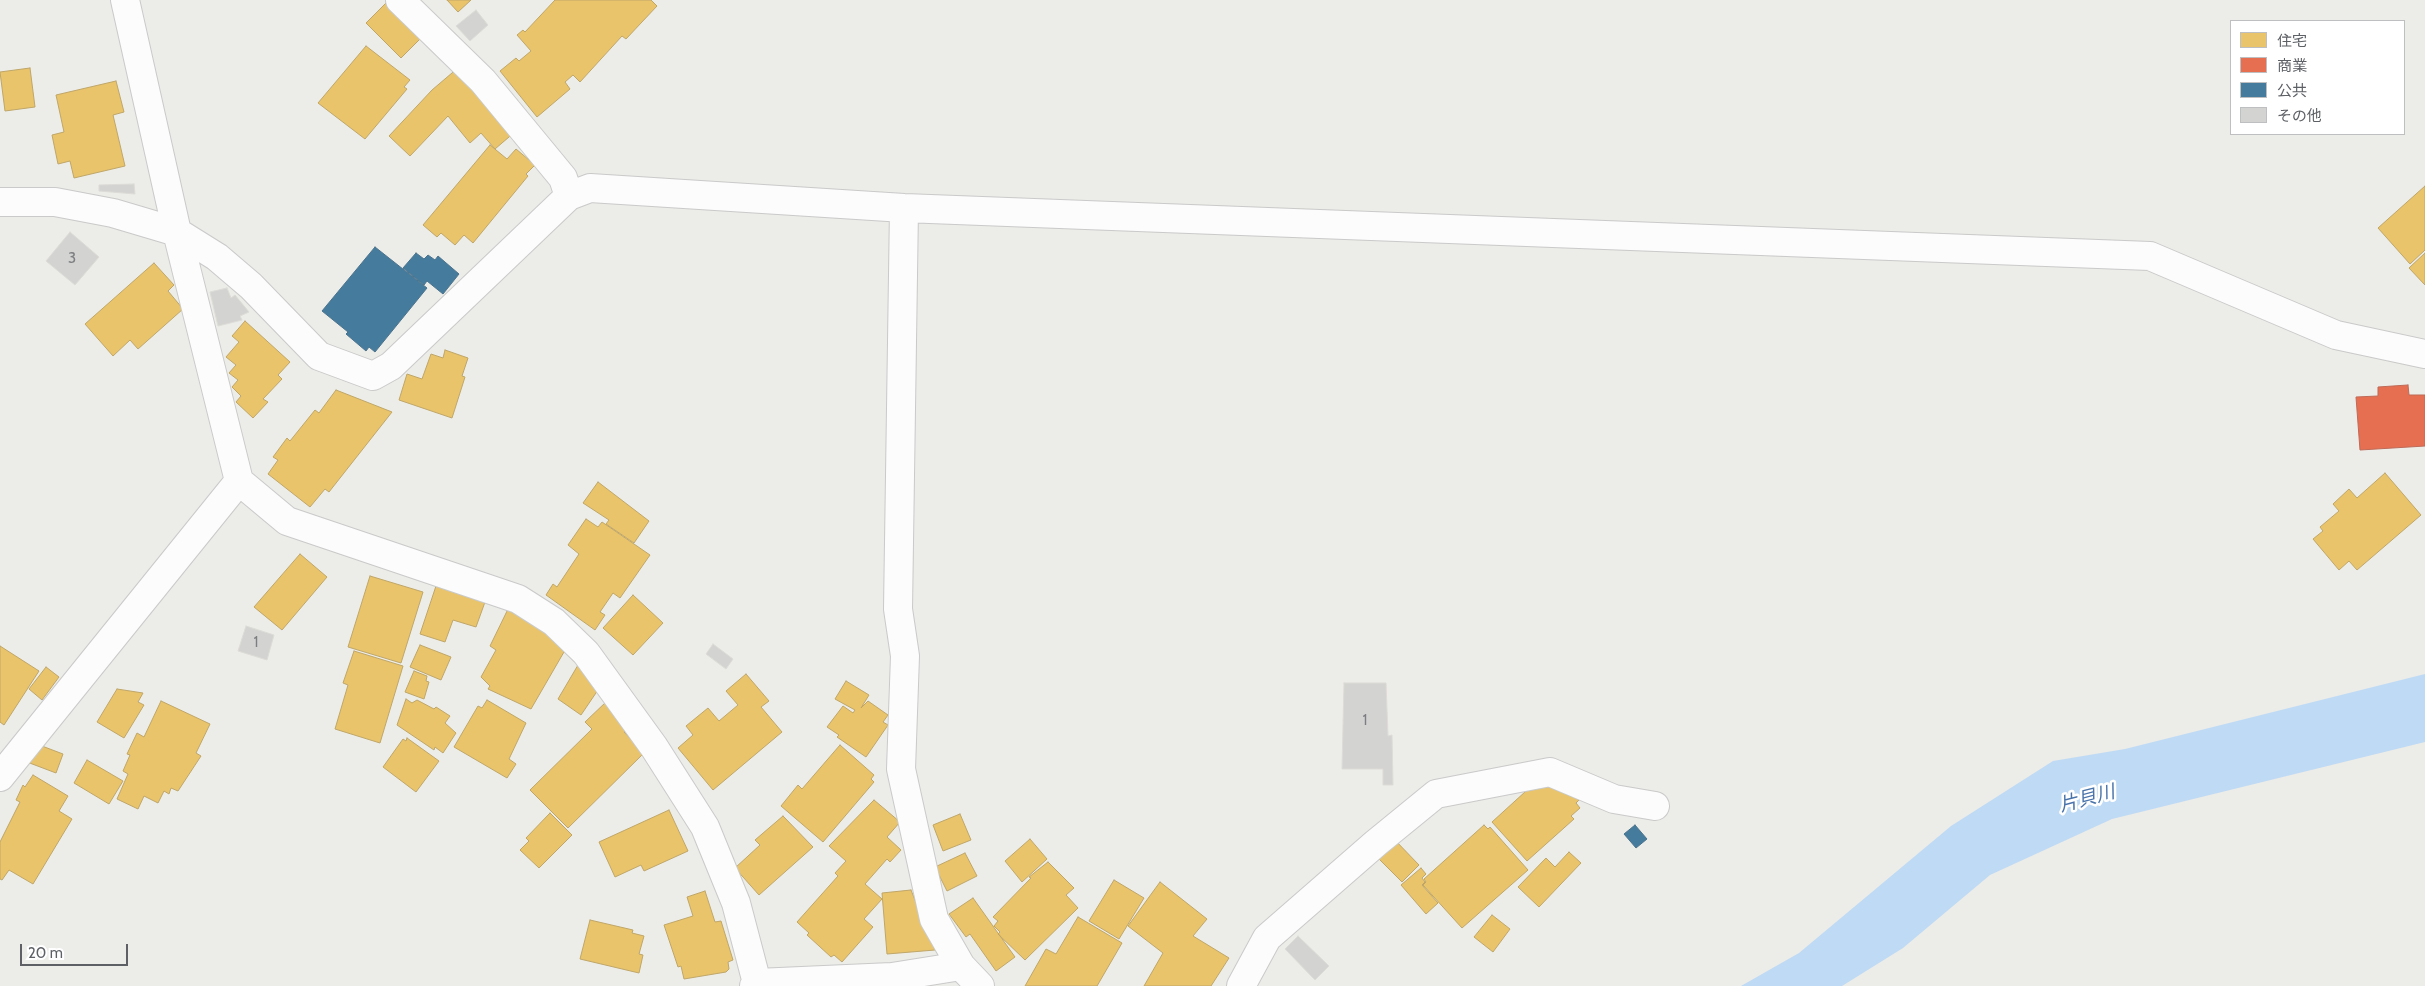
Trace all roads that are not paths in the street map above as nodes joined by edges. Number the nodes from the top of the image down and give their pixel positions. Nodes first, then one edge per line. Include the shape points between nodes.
1 (125, 0) edge
2 (400, 0) edge
3 (568, 196) junction
4 (0, 202) edge
5 (904, 208) junction
6 (177, 232) junction
7 (2425, 354) edge
8 (239, 481) junction
9 (0, 777) edge
10 (1655, 806) dead end
11 (961, 966) junction
12 (755, 984) edge
13 (980, 986) edge
14 (1241, 986) edge

1 - 6 street
2 - 3 street via 483,81 563,178
3 - 5 street via 590,188
3 - 6 street via 391,366 373,376 319,356 251,286 217,257
4 - 6 street via 55,202 113,212
5 - 7 street via 2150,256 2336,335
5 - 11 street via 898,609 905,656 902,768 934,919
6 - 8 street
8 - 9 street
8 - 12 street via 287,521 518,599 554,622 586,653 654,747 704,827 736,903
10 - 14 street via 1614,799 1550,772 1436,794 1268,938
11 - 12 street via 892,978
11 - 13 street

